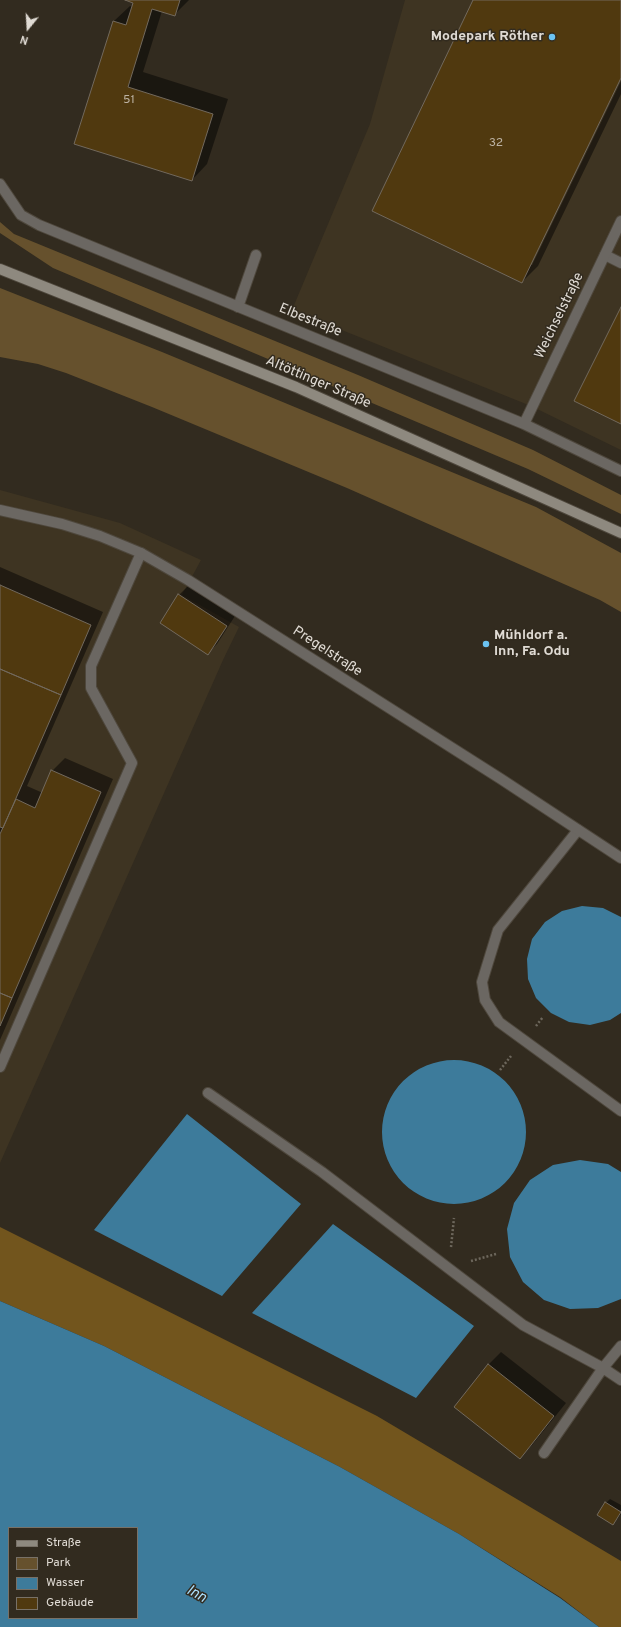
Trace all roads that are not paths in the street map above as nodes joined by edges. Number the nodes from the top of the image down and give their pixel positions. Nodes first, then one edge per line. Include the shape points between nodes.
1 (0, 184) edge
2 (621, 221) edge
3 (256, 255) dead end
4 (605, 255) junction
5 (621, 263) edge
6 (0, 268) edge
7 (238, 307) junction
8 (524, 424) junction
9 (621, 471) edge
10 (0, 510) edge
11 (621, 533) edge
12 (141, 553) junction
13 (578, 830) junction
14 (621, 858) edge
15 (0, 1068) edge
16 (208, 1094) dead end
17 (621, 1111) edge
18 (621, 1346) edge
19 (603, 1368) junction
20 (621, 1380) edge
21 (544, 1453) dead end

1 - 7 street, Elbestraße via 14,207 30,221 61,236
2 - 4 street, Weichselstraße
3 - 7 street
4 - 5 street
4 - 8 street, Weichselstraße
6 - 11 main road, Altöttinger Straße via 296,387
7 - 8 street, Elbestraße
8 - 9 street, Elbestraße
10 - 12 street, Pregelstraße via 62,524
12 - 13 street, Pregelstraße via 188,580
12 - 15 street via 91,666 91,688 132,763
13 - 14 street, Pregelstraße
13 - 17 street via 498,930 482,982 486,1000 499,1022
16 - 19 street via 322,1172 524,1325
18 - 19 street
19 - 20 street
19 - 21 street

